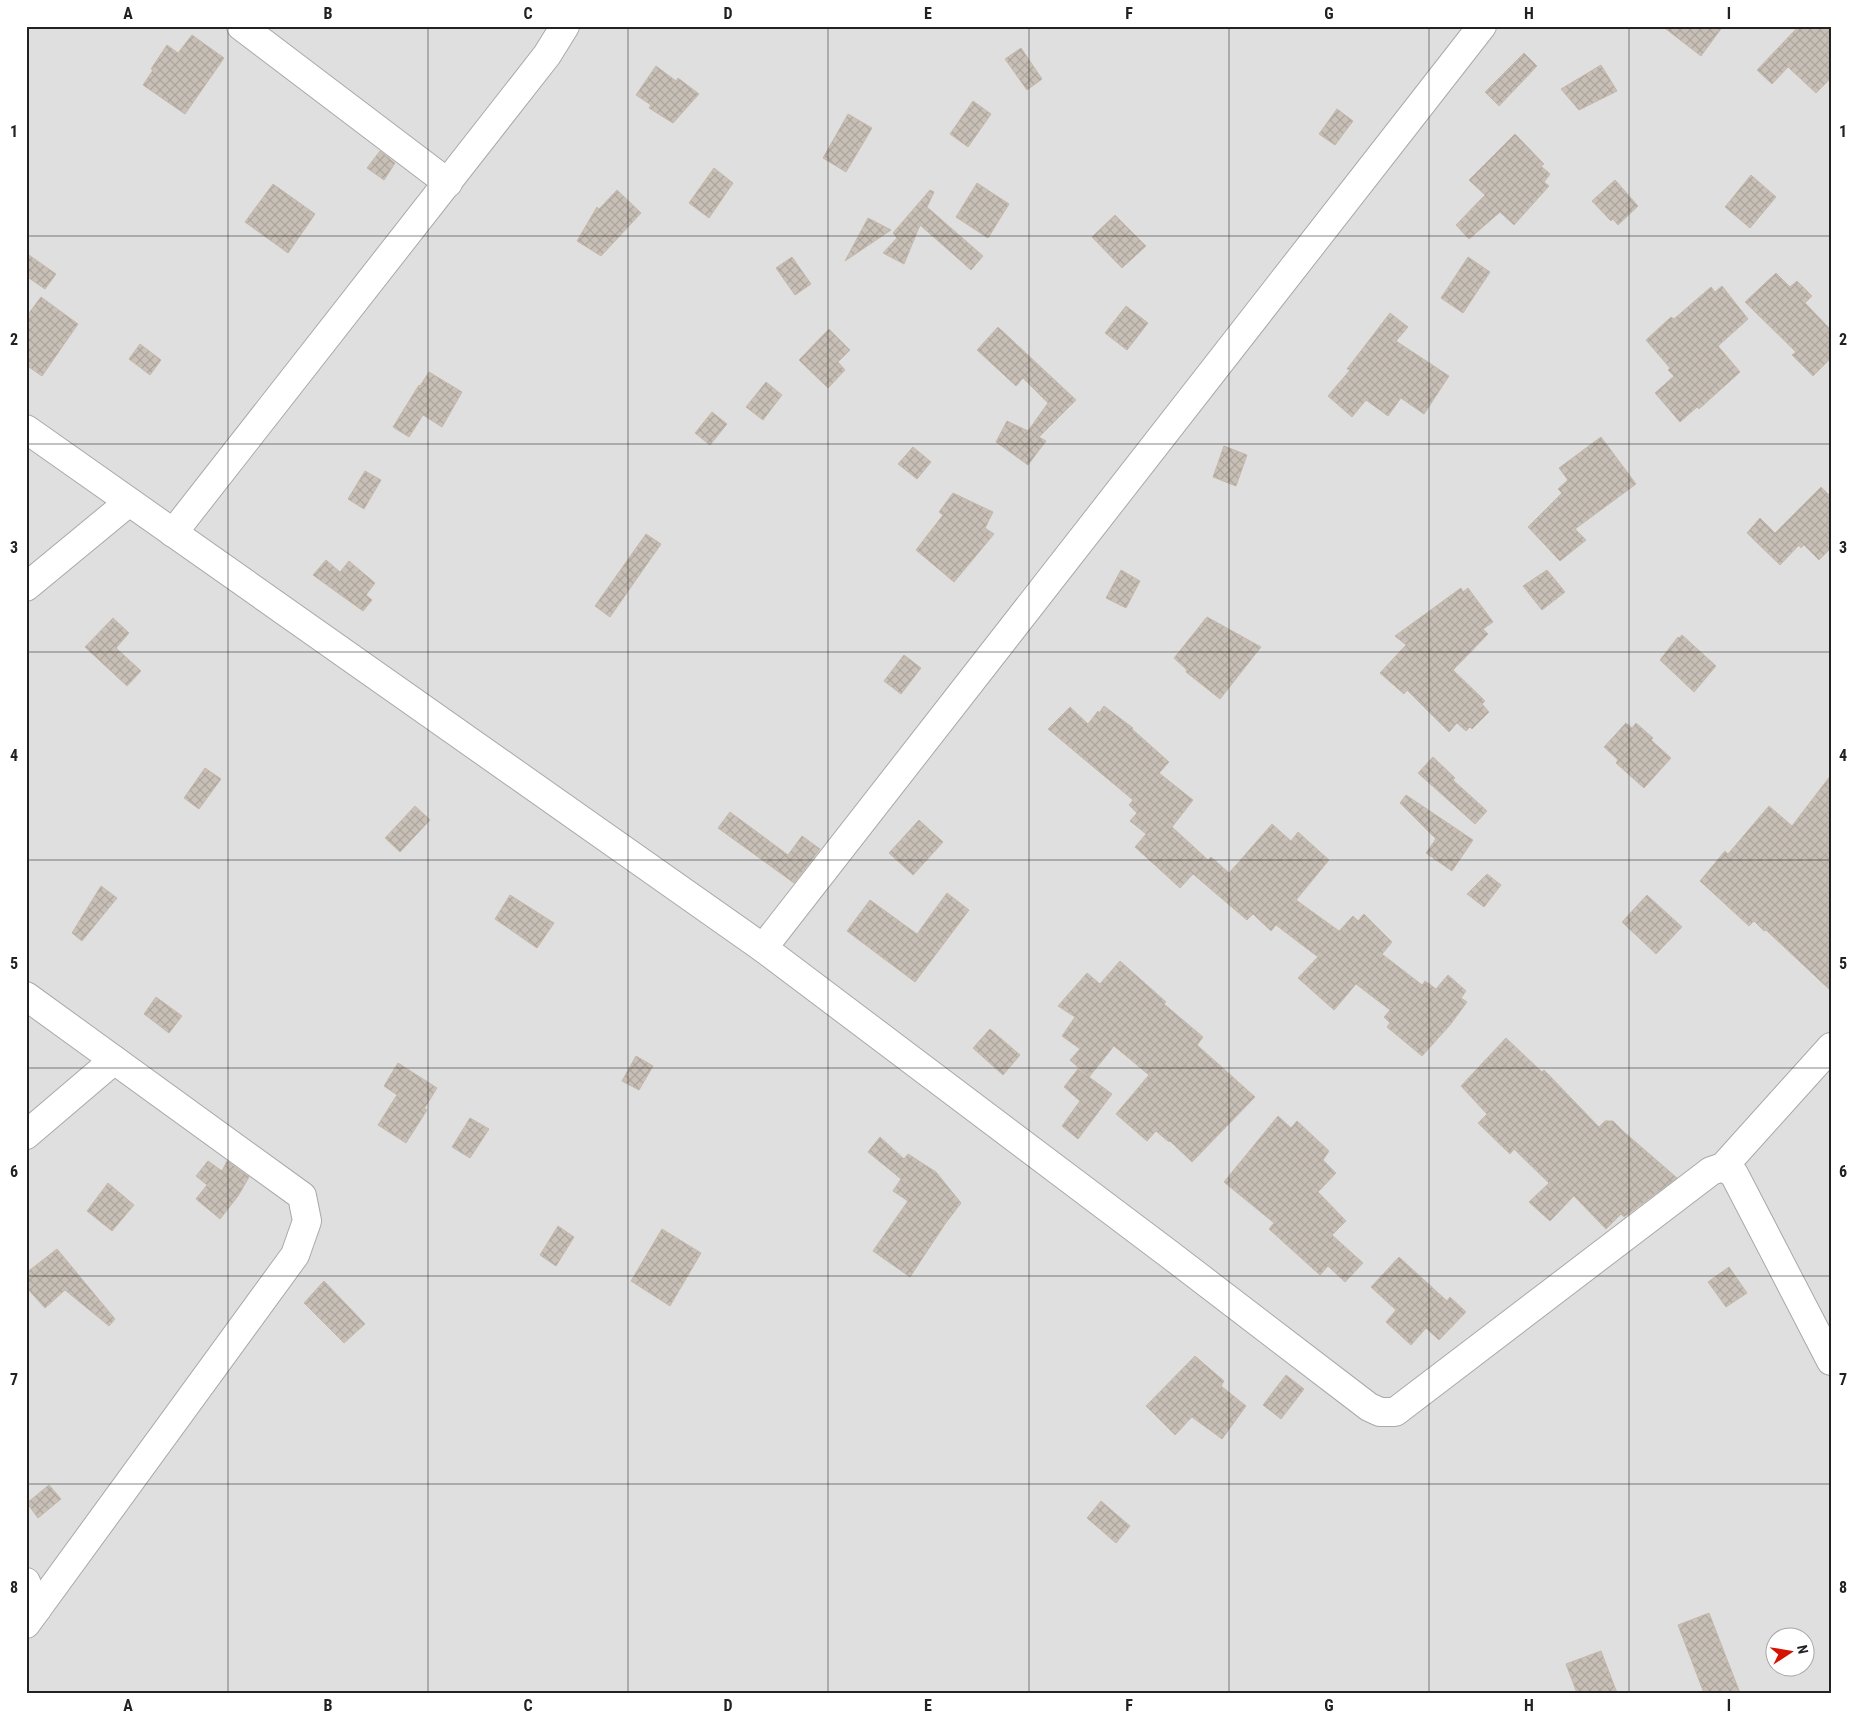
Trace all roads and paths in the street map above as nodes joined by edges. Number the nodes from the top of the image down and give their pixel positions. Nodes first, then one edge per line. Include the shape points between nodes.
1 (241, 26) edge
2 (564, 26) edge
3 (1482, 26) edge
4 (448, 183) junction
5 (26, 429) edge
6 (129, 502) junction
7 (173, 533) junction
8 (26, 587) edge
9 (763, 948) junction
10 (26, 996) edge
11 (1831, 1047) edge
12 (114, 1060) junction
13 (26, 1135) edge
14 (1723, 1167) junction
15 (1831, 1361) edge
16 (26, 1582) edge
17 (32, 1616) edge

1 - 4 street
2 - 4 street via 547,55
3 - 9 street
4 - 7 street
5 - 6 street
6 - 7 street
6 - 8 street
7 - 9 street
9 - 14 street via 1369,1407 1380,1412 1395,1412 1711,1171
10 - 12 street
11 - 14 street
12 - 13 street
12 - 17 street via 302,1196 307,1221 295,1256
14 - 15 street via 1734,1174
16 - 17 street

